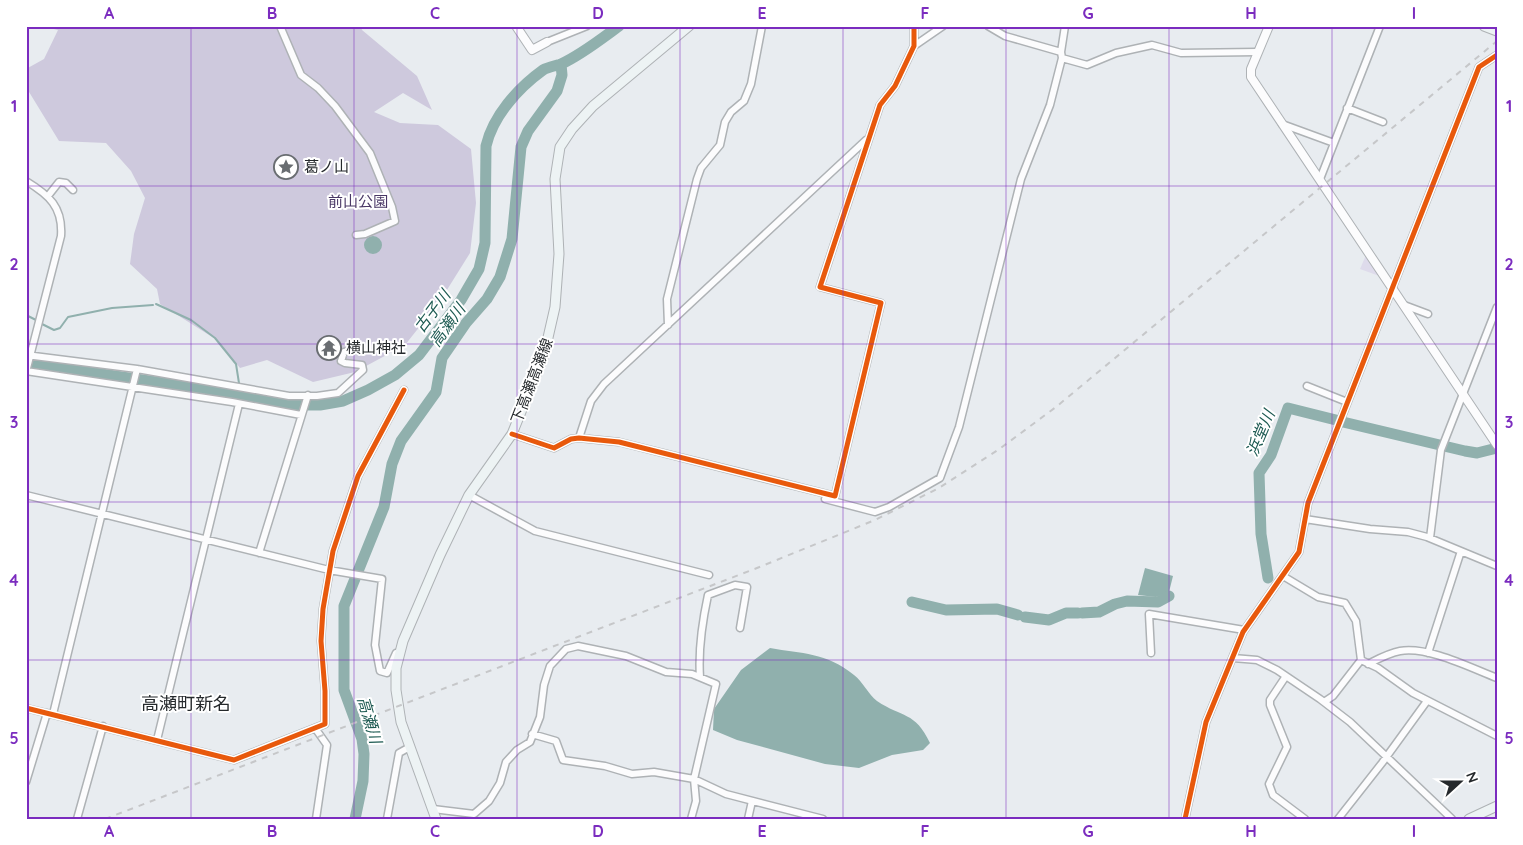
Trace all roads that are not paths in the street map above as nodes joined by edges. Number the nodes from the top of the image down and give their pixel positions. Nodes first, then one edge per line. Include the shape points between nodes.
1 (280, 26) edge
2 (516, 26) edge
3 (587, 26) edge
4 (689, 26) edge
5 (762, 26) edge
6 (914, 26) edge
7 (943, 26) edge
8 (988, 26) edge
9 (1065, 26) edge
10 (1269, 26) edge
11 (1380, 26) edge
12 (547, 42) joint
13 (914, 46) junction
14 (1257, 52) junction
15 (1061, 55) junction
16 (1497, 55) edge
17 (1347, 108) junction
18 (1383, 122) dead end
19 (1282, 124) junction
20 (867, 139) junction
21 (1334, 143) junction
22 (1320, 179) junction
23 (26, 181) edge
24 (73, 190) dead end
25 (48, 196) junction
26 (356, 235) dead end
27 (1393, 288) junction
28 (1404, 306) junction
29 (1497, 307) edge
30 (1428, 314) dead end
31 (668, 325) junction
32 (355, 350) dead end
33 (29, 356) edge
34 (138, 369) junction
35 (26, 372) edge
36 (134, 386) junction
37 (1306, 386) dead end
38 (404, 390) dead end
39 (1463, 395) junction
40 (308, 396) junction
41 (1347, 402) junction
42 (239, 404) junction
43 (302, 414) junction
44 (512, 434) junction
45 (579, 438) junction
46 (1497, 445) edge
47 (26, 495) edge
48 (469, 495) junction
49 (825, 499) dead end
50 (102, 514) junction
51 (1305, 518) junction
52 (205, 538) junction
53 (1430, 538) junction
54 (1461, 552) junction
55 (259, 553) junction
56 (1497, 566) edge
57 (330, 570) junction
58 (708, 575) dead end
59 (1283, 576) junction
60 (740, 628) dead end
61 (1244, 630) junction
62 (403, 641) junction
63 (1151, 653) dead end
64 (1428, 653) junction
65 (1232, 658) junction
66 (1361, 660) junction
67 (1368, 664) junction
68 (1286, 676) junction
69 (700, 678) junction
70 (1497, 678) edge
71 (1426, 700) junction
72 (1324, 702) junction
73 (26, 708) edge
74 (50, 713) junction
75 (103, 726) junction
76 (315, 728) junction
77 (532, 734) junction
78 (1497, 736) edge
79 (157, 740) junction
80 (408, 748) junction
81 (1388, 756) junction
82 (694, 779) junction
83 (26, 782) edge
84 (752, 800) junction
85 (1497, 806) edge
86 (433, 809) junction
87 (77, 819) edge
88 (316, 819) edge
89 (387, 819) edge
90 (436, 819) edge
91 (691, 819) edge
92 (748, 819) edge
93 (823, 819) edge
94 (1185, 819) edge
95 (1305, 819) edge
96 (1338, 819) edge
97 (1452, 819) edge
98 (1469, 819) edge

1 - 26 street via 301,75 335,106 370,154 392,207 395,220 366,234
2 - 12 street via 532,50
3 - 12 street
4 - 44 main road, 下高瀬高瀬線 via 593,106 560,147 555,179 559,254 555,307 544,355
5 - 31 street via 751,84 744,101 731,112 725,122 720,145 697,178 667,299
6 - 13 street
7 - 13 street
8 - 15 street via 1005,36
9 - 15 street
10 - 14 street
11 - 17 street
13 - 20 street via 895,86 880,105
14 - 15 street via 1181,53 1152,45 1116,53 1087,65
14 - 19 street via 1251,77
15 - 49 street via 1050,105 1021,179 959,426 940,478 874,512
16 - 27 street via 1480,67
17 - 18 street
17 - 21 street
19 - 21 street
19 - 22 street
20 - 31 street
20 - 45 street via 820,287 881,303 835,496 619,442
21 - 22 street
22 - 27 street
23 - 25 street
24 - 25 street via 66,183 59,182
25 - 33 street via 62,221 61,236
27 - 28 street
27 - 41 street
28 - 30 street
28 - 39 street
29 - 39 street
31 - 45 street via 604,384 591,401
32 - 40 street via 344,352 341,361 362,365 363,370 338,393
33 - 34 street
33 - 35 street
34 - 36 street
34 - 40 street via 271,394
35 - 36 street
36 - 42 street
36 - 50 street
37 - 41 street
38 - 57 street via 358,476 343,516
39 - 46 street
39 - 53 street via 1442,448
40 - 43 street
41 - 51 street
42 - 43 street
42 - 52 street
43 - 55 street
44 - 45 street via 554,448
44 - 48 main road, 下高瀬高瀬線
47 - 50 street
48 - 58 street via 536,531
48 - 62 main road, 下高瀬高瀬線
50 - 52 street
50 - 74 street
51 - 53 street
51 - 59 street via 1299,552
52 - 55 street
52 - 79 street
53 - 54 street
54 - 56 street
54 - 64 street
55 - 57 street
57 - 62 street via 382,579 375,645 380,671 390,669
57 - 76 street via 321,641 325,724
59 - 61 street
59 - 66 street via 1308,593 1345,603 1356,621
60 - 69 street via 747,587 735,585 708,595 700,630
61 - 63 street via 1149,614
61 - 65 street
62 - 80 main road, 下高瀬高瀬線 via 396,668 396,690
64 - 67 street via 1400,651
64 - 70 street
65 - 68 street via 1257,660
65 - 94 street via 1206,722
66 - 67 street
66 - 72 street via 1333,696
67 - 71 street
68 - 72 street
68 - 95 street via 1270,700 1287,747 1269,784 1273,794
69 - 77 street via 692,674 666,672 626,656 578,646 566,649 550,666 540,717
69 - 82 street via 716,684
71 - 78 street
71 - 81 street
72 - 81 street
73 - 74 street
74 - 75 street
74 - 83 street
75 - 79 street
75 - 87 street
76 - 79 street via 234,760
76 - 88 street via 327,745
77 - 82 street via 556,741 563,760 632,774 654,772
77 - 86 street via 530,742 506,762 490,801 474,814
80 - 86 main road, 下高瀬高瀬線
80 - 89 street via 399,753
81 - 96 street
81 - 97 street
82 - 84 street via 726,794
82 - 91 street via 696,801
84 - 92 street
84 - 93 street
85 - 98 main road
86 - 90 main road, 下高瀬高瀬線

